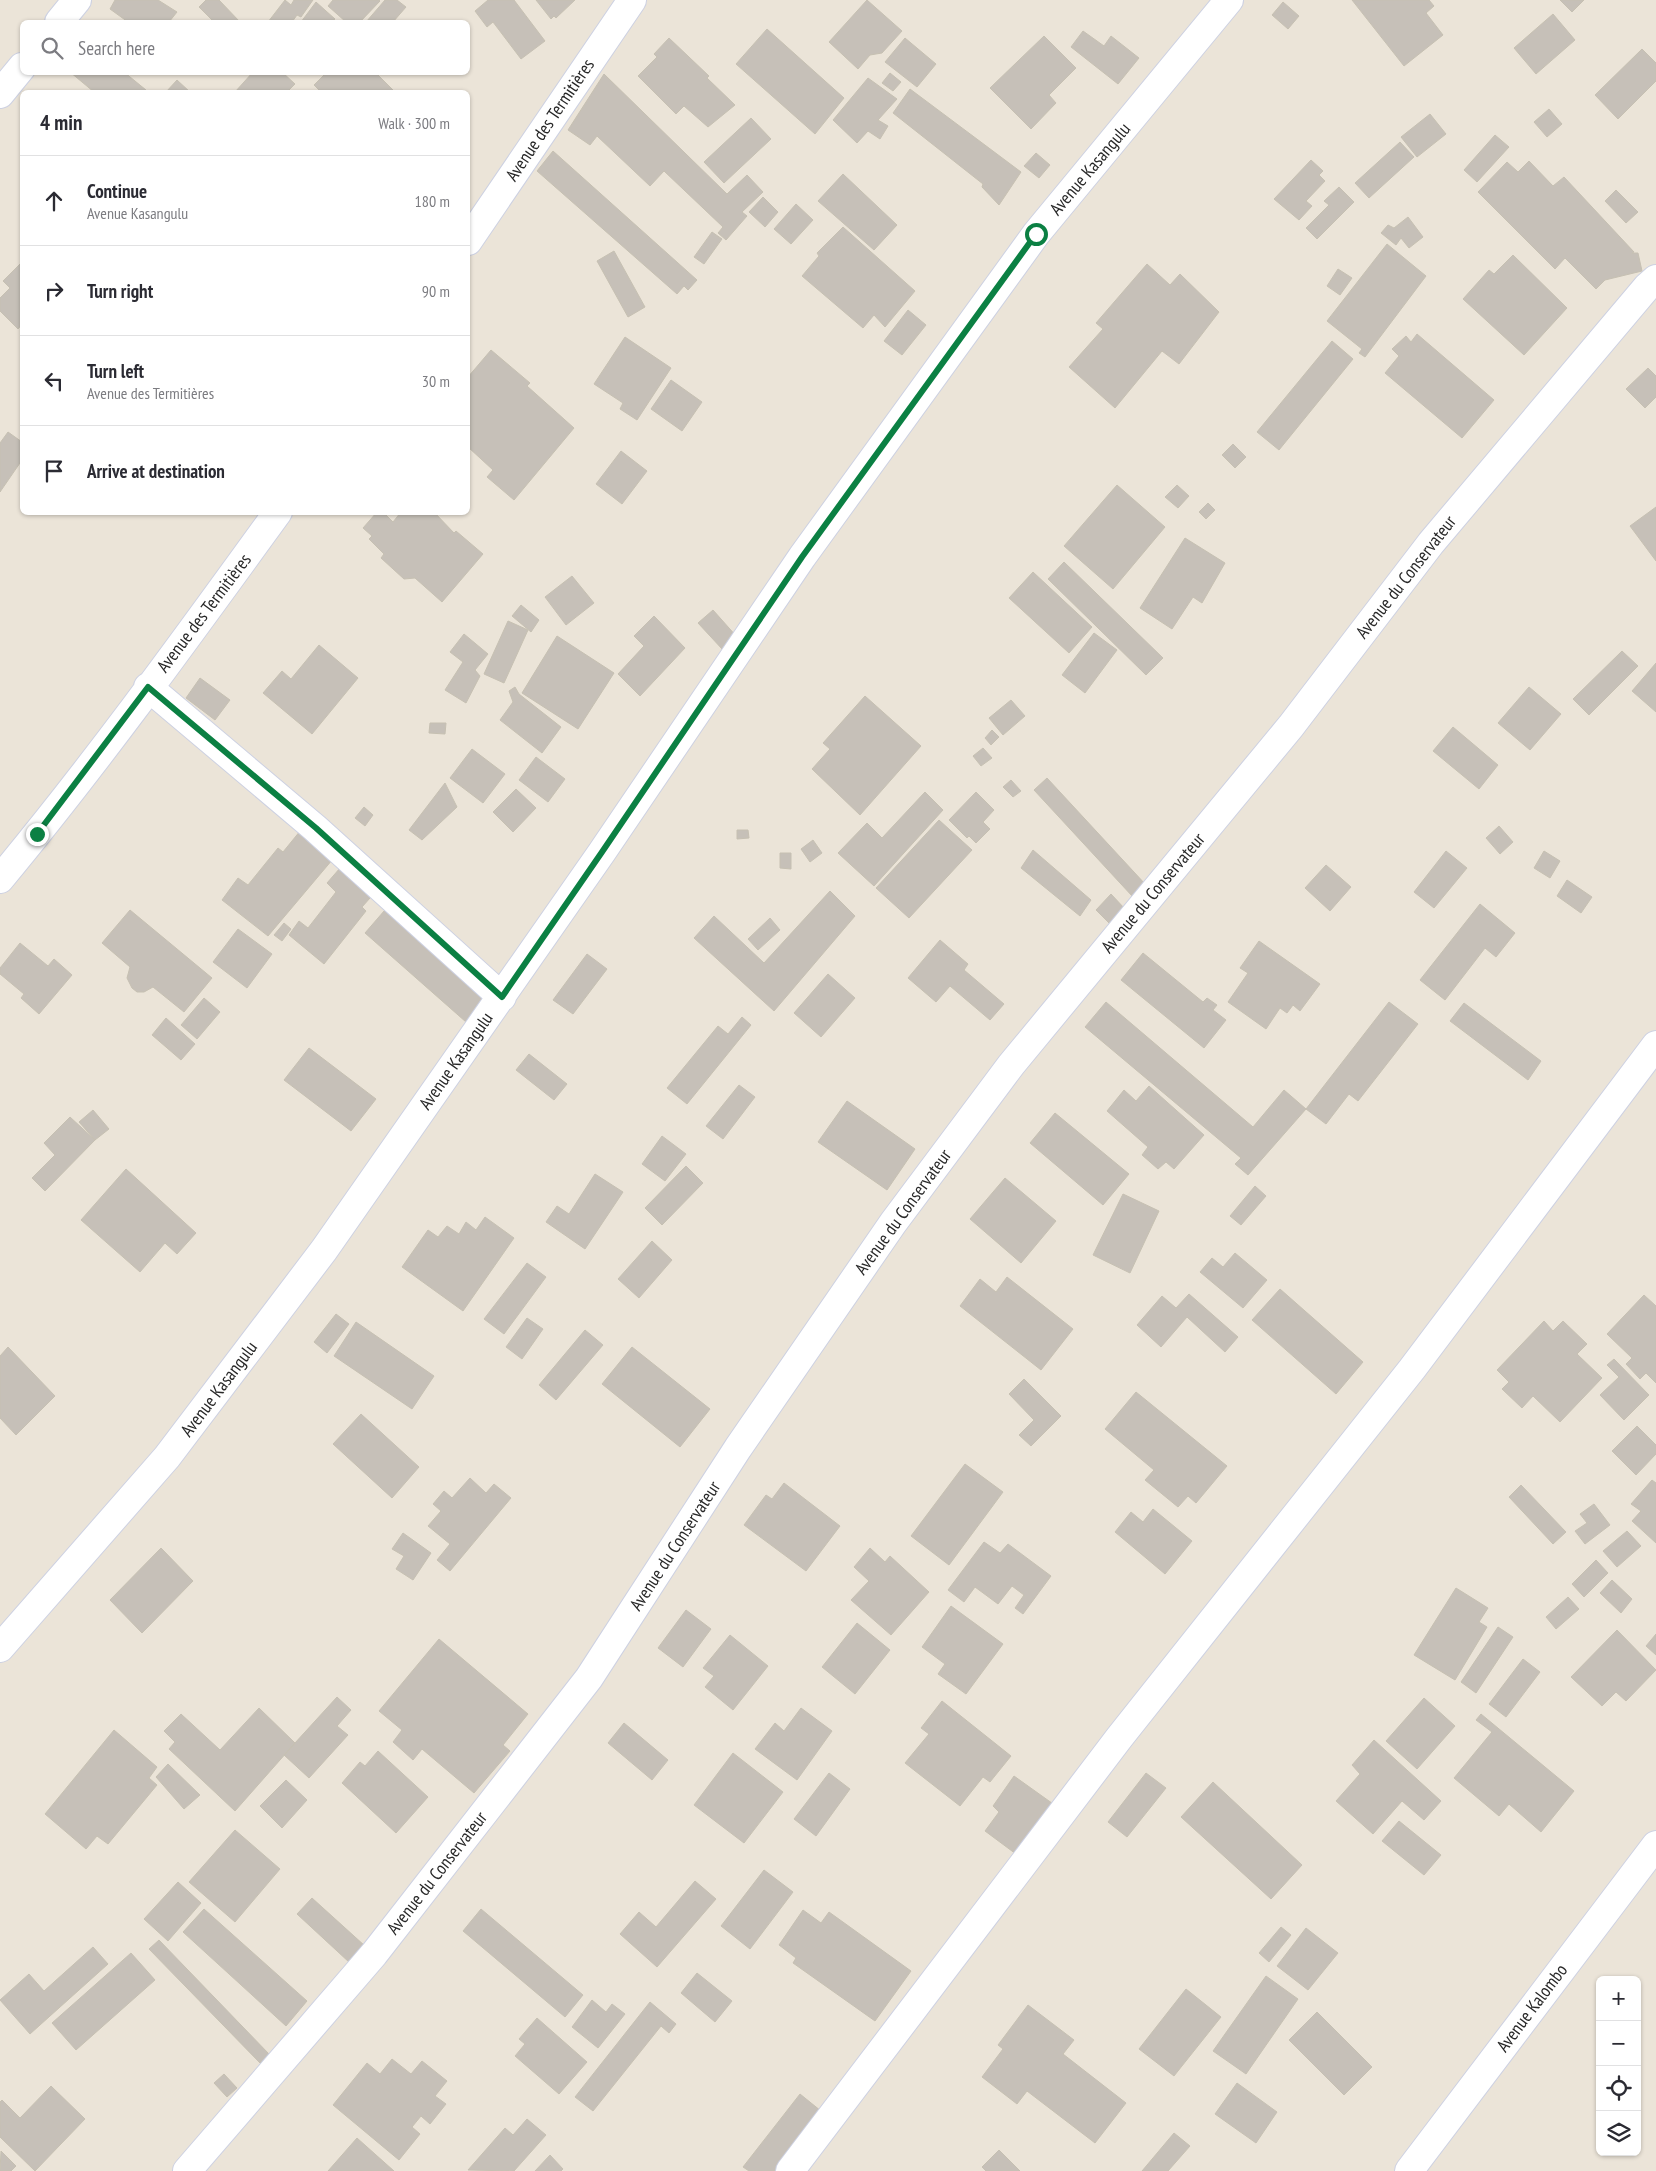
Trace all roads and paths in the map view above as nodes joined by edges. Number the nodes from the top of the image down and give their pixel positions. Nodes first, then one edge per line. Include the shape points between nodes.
1 (77, 0) edge
2 (632, 0) edge
3 (1229, 0) edge
4 (61, 20) edge
5 (20, 69) edge
6 (0, 94) edge
7 (470, 238) edge
8 (1656, 279) edge
9 (276, 515) edge
10 (148, 687) junction
11 (0, 879) edge
12 (502, 997) junction
13 (1656, 1045) edge
14 (0, 1648) edge
15 (1656, 1845) edge
16 (187, 2171) edge
17 (790, 2171) edge
18 (1409, 2171) edge

1 - 4 street
2 - 7 street, Avenue des Termitières
3 - 12 street, Avenue Kasangulu via 1030,242 802,557
5 - 6 street
8 - 16 street, Avenue du Conservateur via 1430,543 1291,726 1011,1065 893,1223 760,1416 589,1678 374,1954
9 - 10 street, Avenue des Termitières
10 - 11 street, Avenue des Termitières
10 - 12 street via 316,828
12 - 14 street, Avenue Kasangulu via 324,1250 167,1458
13 - 17 street via 1412,1369 1119,1738
15 - 18 street, Avenue Kalombo

